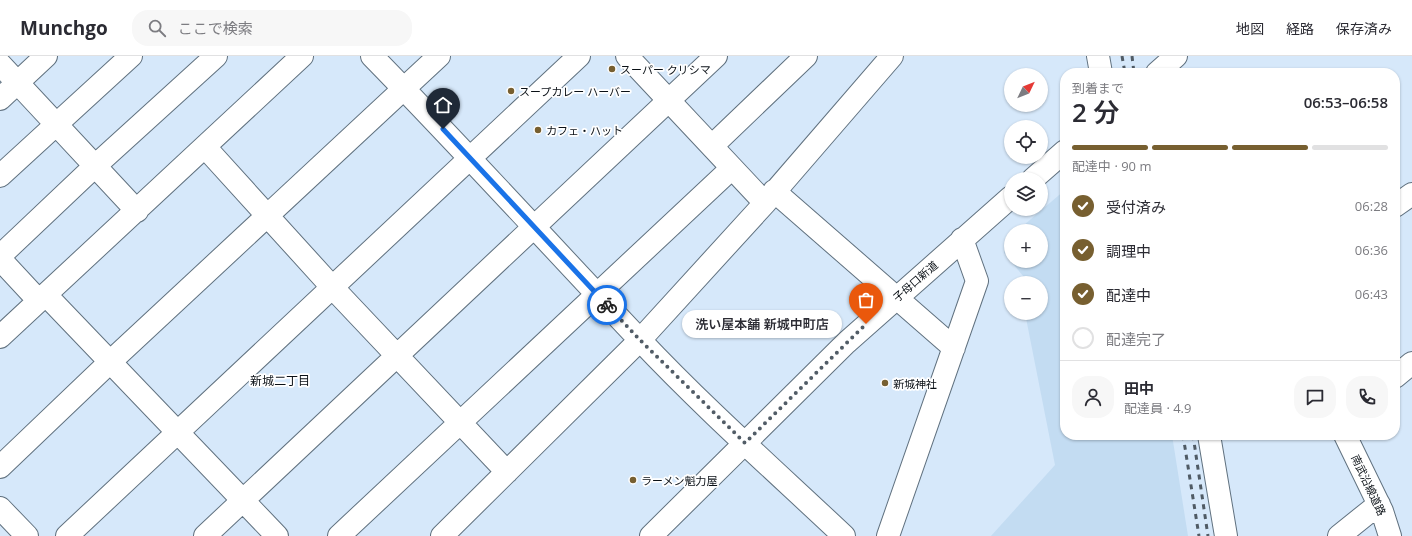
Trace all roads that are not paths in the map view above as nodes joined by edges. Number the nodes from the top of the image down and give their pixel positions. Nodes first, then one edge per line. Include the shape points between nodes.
1 (46, 56) edge
2 (130, 56) edge
3 (216, 56) edge
4 (302, 56) edge
5 (372, 56) edge
6 (439, 56) edge
7 (579, 56) edge
8 (627, 56) edge
9 (716, 56) edge
10 (806, 56) edge
11 (892, 56) edge
12 (1098, 56) edge
13 (0, 64) edge
14 (1100, 68) edge
15 (17, 83) junction
16 (404, 89) junction
17 (0, 99) edge
18 (669, 101) junction
19 (56, 124) junction
20 (712, 146) junction
21 (204, 147) junction
22 (1060, 155) edge
23 (471, 158) junction
24 (95, 166) junction
25 (732, 168) junction
26 (1041, 172) edge
27 (0, 176) edge
28 (1412, 194) edge
29 (769, 197) junction
30 (1400, 202) edge
31 (1004, 203) edge
32 (137, 210) junction
33 (268, 216) junction
34 (535, 227) junction
35 (962, 239) junction
36 (0, 256) edge
37 (0, 259) edge
38 (332, 287) junction
39 (597, 294) junction
40 (896, 297) junction
41 (42, 298) junction
42 (0, 337) edge
43 (640, 340) junction
44 (954, 348) junction
45 (398, 356) junction
46 (110, 362) junction
47 (1412, 362) edge
48 (1400, 373) edge
49 (461, 423) junction
50 (176, 432) junction
51 (1210, 440) edge
52 (1347, 440) edge
53 (745, 443) junction
54 (0, 467) edge
55 (507, 472) junction
56 (243, 500) junction
57 (1379, 504) junction
58 (0, 508) edge
59 (28, 536) edge
60 (66, 536) edge
61 (205, 536) edge
62 (276, 536) edge
63 (339, 536) edge
64 (442, 536) edge
65 (651, 536) edge
66 (844, 536) edge
67 (888, 536) edge
68 (1226, 536) edge
69 (1339, 536) edge
70 (1390, 536) edge

1 - 15 street
2 - 19 street
3 - 24 street
4 - 21 street
5 - 16 street
6 - 16 street
7 - 23 street
8 - 18 street
9 - 18 street
10 - 20 street
11 - 29 street
12 - 14 street
13 - 15 street
15 - 17 street
15 - 19 street
16 - 23 street
16 - 33 street
18 - 20 street
18 - 34 street
19 - 24 street
19 - 27 street
20 - 25 street
21 - 32 street
21 - 33 street
22 - 26 street
23 - 34 street
23 - 38 street
24 - 32 street
24 - 36 street
25 - 29 street
25 - 39 street
28 - 30 street
29 - 40 street
29 - 43 street
31 - 35 street, 子母口新道
32 - 41 street
33 - 38 street
33 - 46 street
34 - 39 street
34 - 45 street
35 - 40 street, 子母口新道
35 - 44 street via 977,281
37 - 41 street
38 - 45 street
38 - 50 street
39 - 43 street
39 - 49 street
40 - 44 street
40 - 53 street, 子母口新道 via 846,342
41 - 42 street
41 - 46 street
43 - 53 street
43 - 55 street
44 - 67 street
45 - 49 street
45 - 56 street
46 - 50 street
46 - 54 street
47 - 48 street
49 - 55 street
49 - 63 street
50 - 56 street
50 - 60 street
51 - 68 street
52 - 57 street, 南武沿線道路
53 - 65 street, 子母口新道
53 - 66 street
55 - 64 street
56 - 61 street
56 - 62 street
57 - 69 street
57 - 70 street, 南武沿線道路
58 - 59 street

